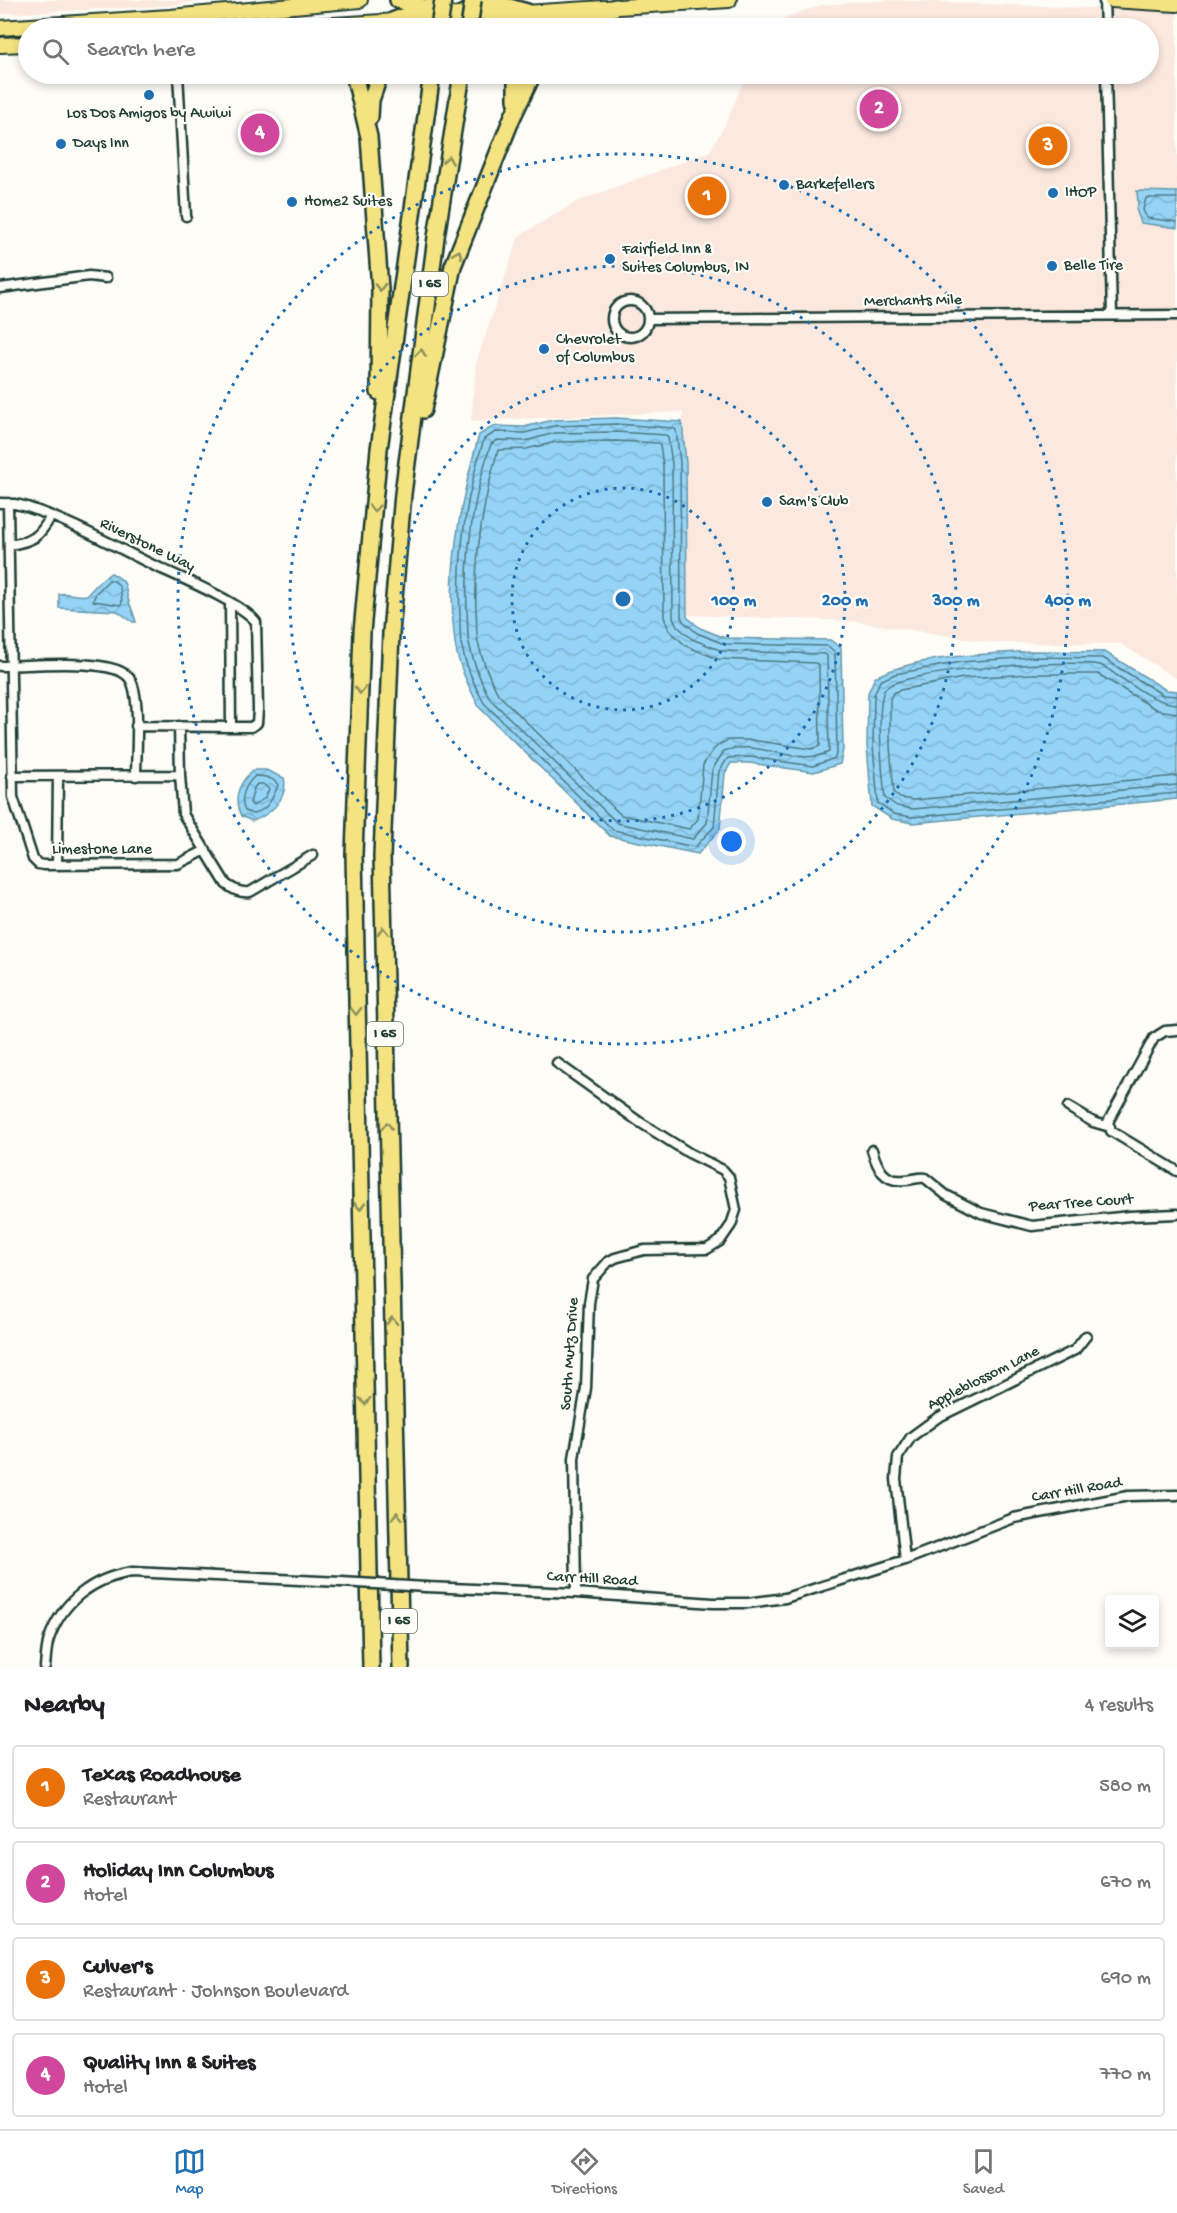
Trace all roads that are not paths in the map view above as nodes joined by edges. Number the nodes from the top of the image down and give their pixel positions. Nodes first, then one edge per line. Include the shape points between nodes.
1 (360, 0) edge
2 (398, 0) edge
3 (443, 0) edge
4 (448, 0) edge
5 (473, 0) edge
6 (729, 0) edge
7 (1104, 0) edge
8 (1111, 0) edge
9 (491, 1) edge
10 (310, 2) edge
11 (1177, 4) edge
12 (616, 7) junction
13 (426, 8) junction
14 (527, 12) junction
15 (455, 17) junction
16 (204, 18) edge
17 (400, 18) edge
18 (439, 18) edge
19 (440, 18) edge
20 (459, 18) edge
21 (470, 18) edge
22 (580, 18) edge
23 (1105, 18) edge
24 (18, 27) edge
25 (0, 28) edge
26 (18, 44) edge
27 (0, 45) edge
28 (179, 84) edge
29 (356, 84) edge
30 (377, 84) edge
31 (431, 84) edge
32 (460, 84) edge
33 (517, 84) edge
34 (527, 84) edge
35 (1106, 84) edge
36 (512, 118) junction
37 (369, 136) junction
38 (186, 216) dead end
39 (106, 278) dead end
40 (0, 288) edge
41 (1112, 315) junction
42 (1177, 315) edge
43 (648, 319) junction
44 (379, 449) junction
45 (403, 495) junction
46 (4, 503) edge
47 (51, 516) junction
48 (9, 545) junction
49 (231, 603) junction
50 (0, 666) edge
51 (10, 666) junction
52 (136, 726) junction
53 (179, 726) junction
54 (231, 727) junction
55 (180, 775) junction
56 (12, 776) junction
57 (58, 776) junction
58 (136, 776) junction
59 (206, 850) junction
60 (313, 855) dead end
61 (57, 866) junction
62 (1177, 1030) edge
63 (557, 1063) dead end
64 (1068, 1107) dead end
65 (1110, 1127) junction
66 (872, 1150) dead end
67 (1177, 1171) edge
68 (1177, 1214) edge
69 (1086, 1336) dead end
70 (1177, 1495) edge
71 (905, 1560) junction
72 (576, 1593) junction
73 (45, 1667) edge
74 (371, 1667) edge
75 (401, 1667) edge

1 - 10 highway
2 - 13 highway
3 - 19 highway, bridge
4 - 13 highway
5 - 21 highway, bridge
6 - 12 highway
7 - 23 street
8 - 11 highway
9 - 14 highway
9 - 15 highway
10 - 16 highway
12 - 14 highway
12 - 22 highway
13 - 15 highway
13 - 17 highway
14 - 15 highway
15 - 18 highway
15 - 20 highway
24 - 25 highway
26 - 27 highway
28 - 38 street
29 - 37 highway
30 - 37 highway via 371,100
31 - 44 highway, I 65
45 -> 32 highway, I 65 via 436,237
33 - 36 highway
34 - 36 highway
35 - 41 street
45 -> 36 highway via 453,266
37 -> 44 highway via 380,289
39 - 40 street via 89,276
41 - 42 street, Merchants Mile
41 - 43 street, Merchants Mile
43 - 43 street via 644,308 632,302 622,303 612,317 615,329 630,337 641,334
44 -> 74 highway, I 65 via 362,632 354,855
75 -> 45 highway, I 65 via 382,856 391,633
46 - 47 street, Riverstone Way
46 - 48 street, Limestone Lane
47 - 48 street via 35,538
47 - 49 street, Riverstone Way
48 - 51 street, Limestone Lane
49 - 54 street
49 - 54 street, Riverstone Way via 256,622 258,710 256,723 251,727
50 - 51 street
51 - 52 street via 72,664 117,669 130,679 135,693
51 - 56 street, Limestone Lane
52 - 53 street
52 - 58 street
53 - 54 street
53 - 55 street
55 - 58 street
55 - 59 street via 183,814
56 - 57 street
56 - 61 street, Limestone Lane via 13,797 33,859 43,866
57 - 58 street
57 - 61 street
59 - 60 street via 226,884 242,892 250,892
59 - 61 street, Limestone Lane via 178,864
62 - 65 street via 1154,1038 1108,1122
63 - 72 street, South Mutz Drive via 638,1121 723,1170 729,1177 736,1210 720,1241 707,1249 644,1250 608,1262 594,1279 589,1303 586,1388 574,1458
64 - 65 street
65 - 67 street
66 - 68 street, Pear Tree Court via 878,1168 890,1178 926,1178 946,1196 981,1213 1032,1226
69 - 71 street, Appleblossom Lane via 1075,1350 937,1418 911,1437 898,1457 896,1479
70 - 71 street, Carr Hill Road via 1128,1496 1014,1518
71 - 72 street, Carr Hill Road via 785,1598 748,1603
72 - 73 street, Carr Hill Road, bridge via 132,1572 111,1575 82,1591 62,1612 48,1641

